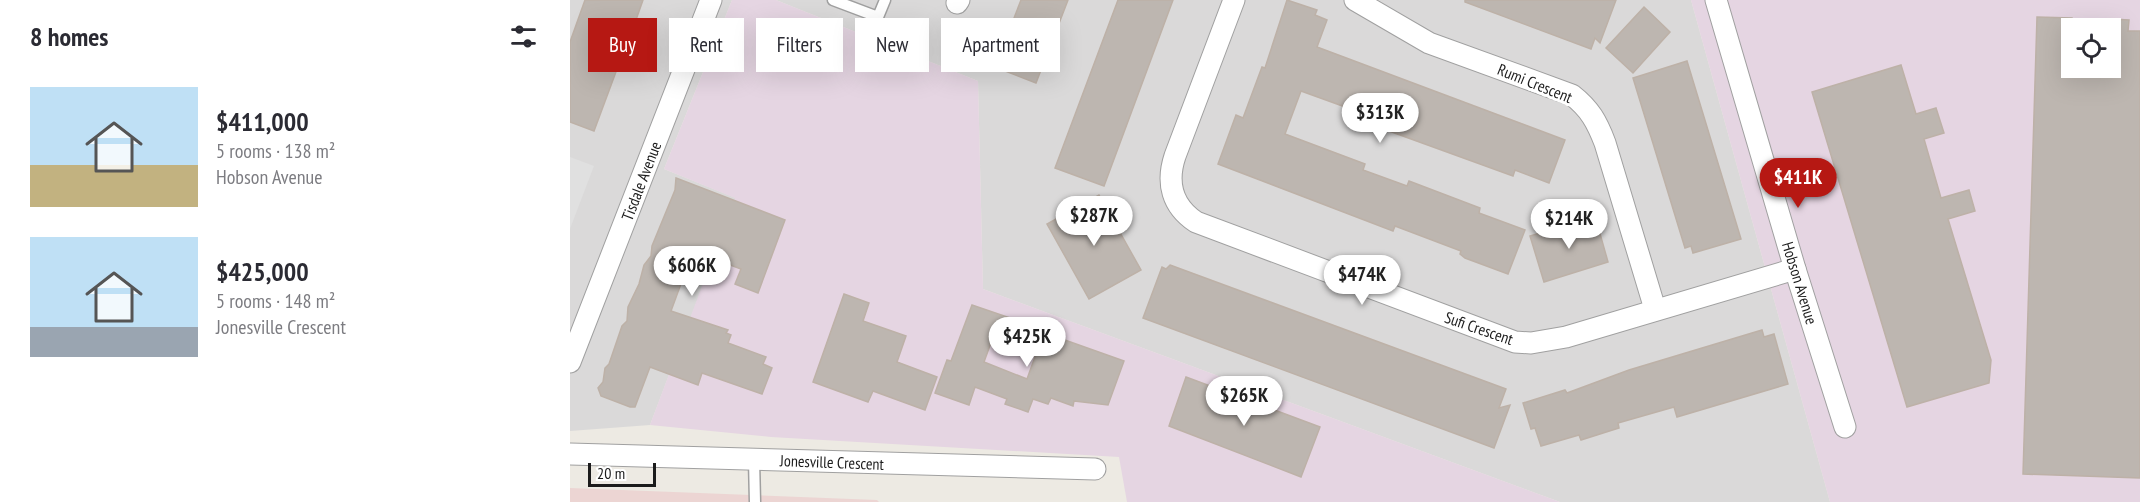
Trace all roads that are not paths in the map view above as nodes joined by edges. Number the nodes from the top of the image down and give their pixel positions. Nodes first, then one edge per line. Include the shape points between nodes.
1 (711, 0) edge
2 (833, 0) edge
3 (885, 0) edge
4 (1234, 0) edge
5 (1355, 0) edge
6 (1716, 0) edge
7 (1795, 269) junction
8 (1655, 309) junction
9 (570, 362) edge
10 (1845, 428) dead end
11 (570, 454) edge
12 (754, 460) junction
13 (1095, 469) dead end
14 (755, 502) edge

1 - 9 street, Tisdale Avenue
2 - 3 lane via 878,17
4 - 8 street, Sufi Crescent via 1171,167 1172,190 1185,215 1208,228 1515,342 1549,341
5 - 8 street, Rumi Crescent via 1416,37 1572,95 1587,107 1605,143
6 - 7 street, Hobson Avenue
7 - 8 street, Sufi Crescent
7 - 10 street, Hobson Avenue
11 - 12 street, Jonesville Crescent
12 - 13 street, Jonesville Crescent
12 - 14 lane

